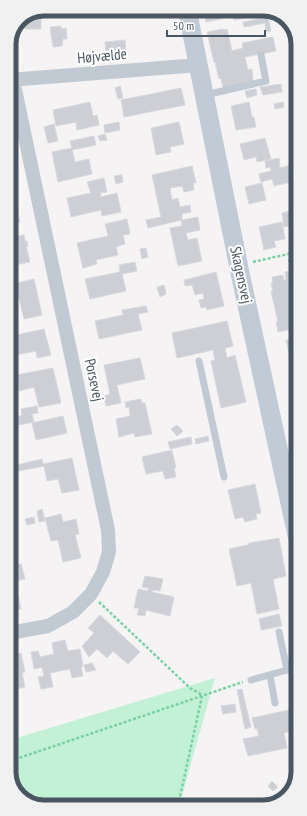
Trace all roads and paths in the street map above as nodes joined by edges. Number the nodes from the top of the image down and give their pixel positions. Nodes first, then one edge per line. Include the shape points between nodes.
1 (188, 16) edge
2 (261, 55) dead end
3 (199, 65) junction
4 (16, 80) edge
5 (205, 96) junction
6 (16, 103) edge
7 (291, 254) joint
8 (289, 262) dead end
9 (238, 265) junction
10 (199, 361) dead end
11 (224, 477) dead end
12 (291, 508) edge
13 (91, 594) junction
14 (16, 632) edge
15 (279, 632) dead end
16 (291, 669) edge
17 (287, 670) junction
18 (270, 675) junction
19 (251, 680) joint
20 (202, 696) junction
21 (275, 703) dead end
22 (16, 759) edge
23 (179, 800) edge

1 - 3 street, Skagensvej
2 - 5 lane via 266,81
3 - 4 street, Højvælde
3 - 5 street, Skagensvej
5 - 9 street, Skagensvej
6 - 13 street, Porsevej via 108,530 109,552
7 - 8 path
7 - 9 path
9 - 12 street, Skagensvej
10 - 11 lane
13 - 14 street, Porsevej via 73,612 48,626
13 - 20 path via 190,688
15 - 17 lane
16 - 17 lane
17 - 18 lane
18 - 19 lane
18 - 21 lane
19 - 20 path
20 - 22 path
20 - 23 path

